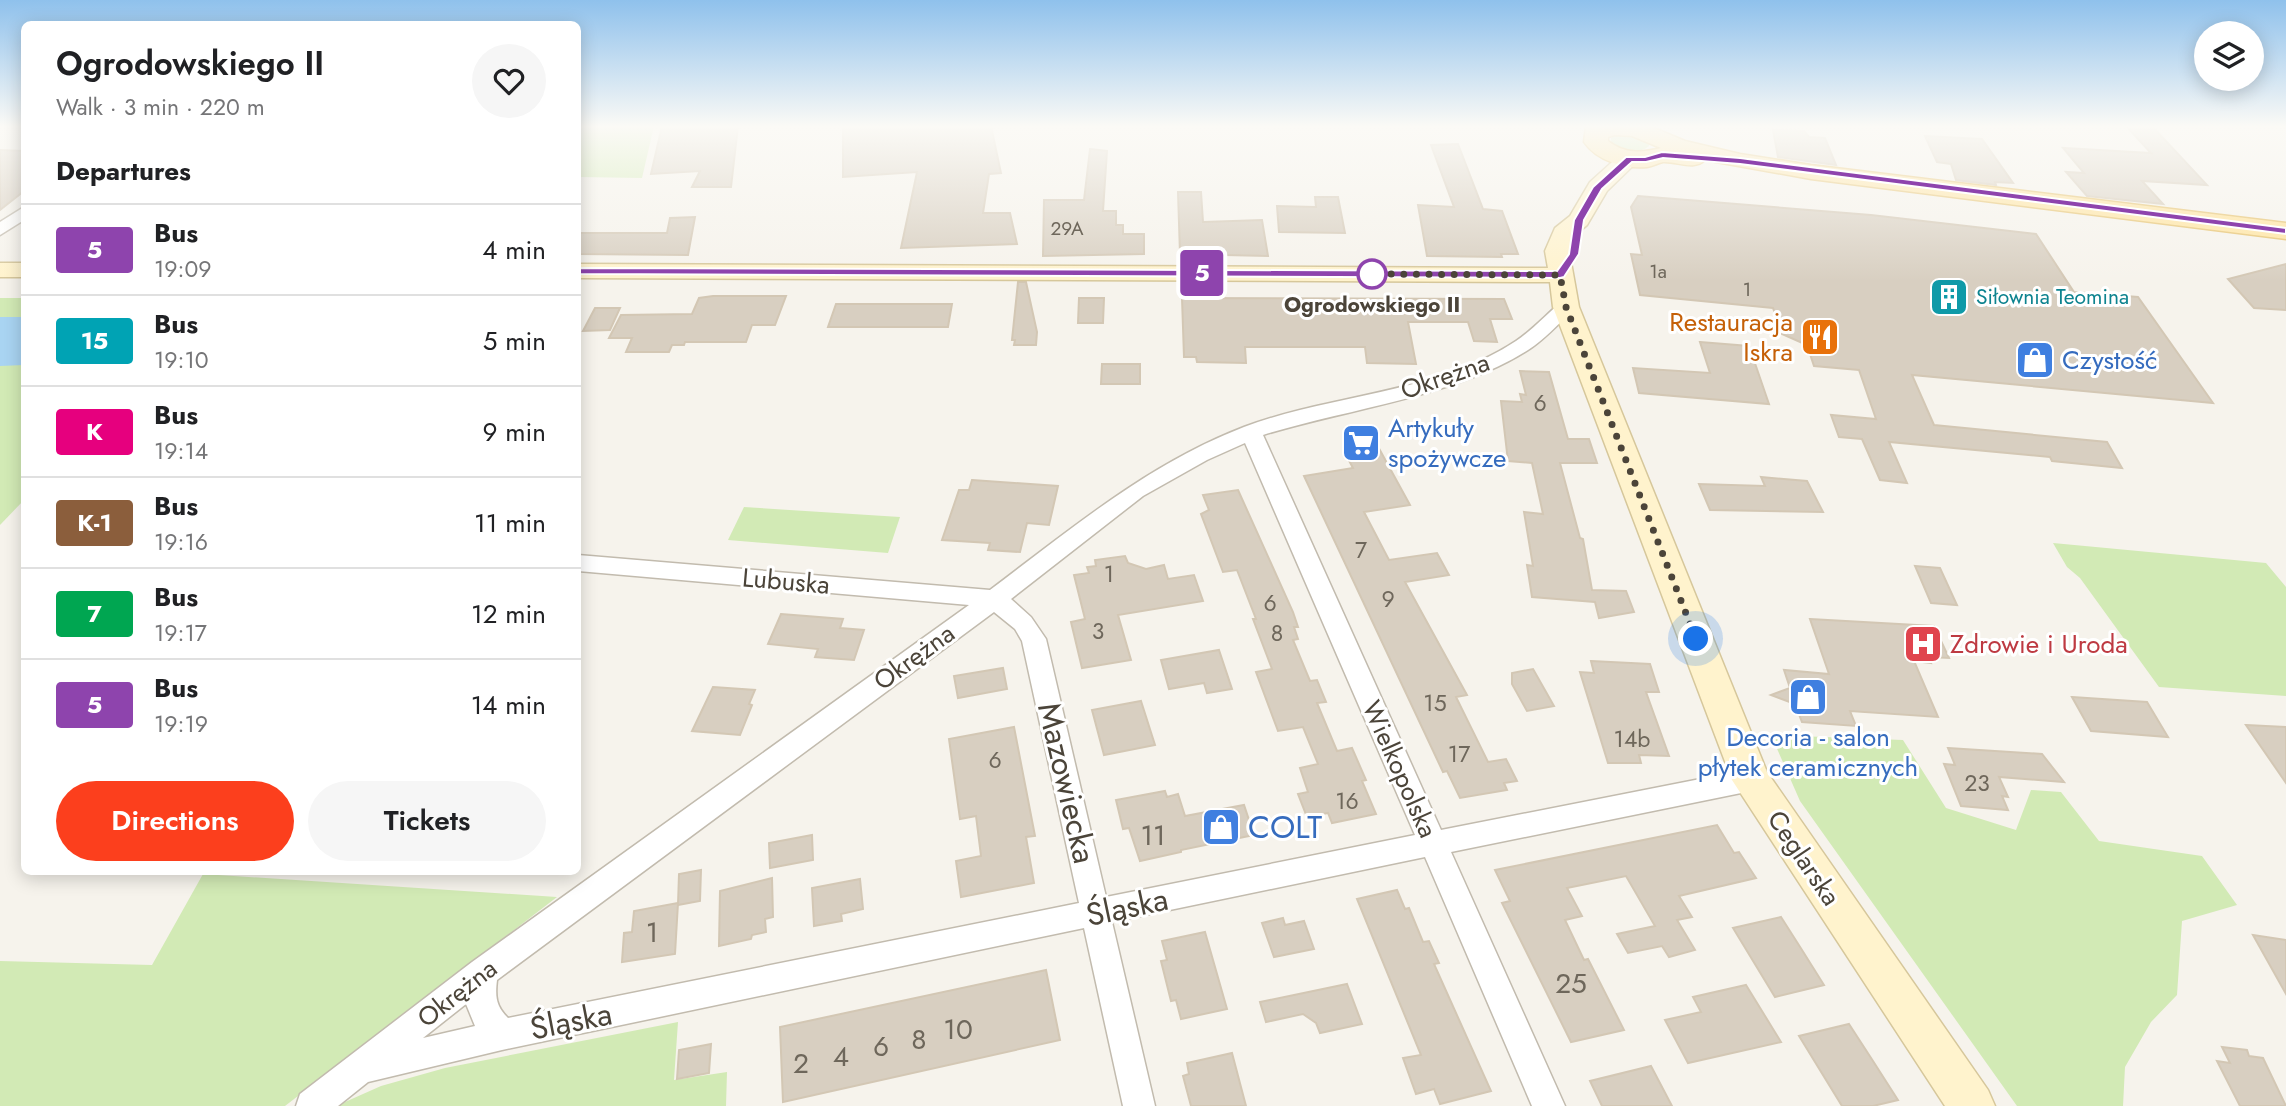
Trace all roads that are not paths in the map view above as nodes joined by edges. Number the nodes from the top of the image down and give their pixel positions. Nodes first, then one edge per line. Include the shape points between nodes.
1 (1598, 178) edge
2 (1608, 178) edge
3 (1870, 178) edge
4 (1598, 187) junction
5 (21, 214) edge
6 (0, 230) edge
7 (2286, 231) edge
8 (0, 270) edge
9 (21, 270) edge
10 (581, 271) edge
11 (1563, 291) junction
12 (1251, 432) junction
13 (581, 563) edge
14 (995, 599) junction
15 (1751, 780) junction
16 (1432, 843) junction
17 (1097, 913) junction
18 (482, 972) junction
19 (502, 1035) junction
20 (362, 1069) junction
21 (312, 1106) edge
22 (1139, 1106) edge
23 (1549, 1106) edge
24 (1972, 1106) edge

1 - 4 street
2 - 4 street
3 - 7 main road
4 - 11 street via 1579,220
5 - 6 street
8 - 9 street
10 - 11 street
11 - 12 street, Okrężna via 1523,345 1491,362 1442,381
11 - 15 street, Ceglarska
12 - 14 street, Okrężna via 1200,454 1135,491
12 - 16 street, Wielkopolska
13 - 14 street, Lubuska
14 - 17 street, Mazowiecka via 1034,639
14 - 18 street, Okrężna
15 - 16 street, Śląska
15 - 24 street, Ceglarska
16 - 17 street, Śląska
16 - 23 street, Wielkopolska
17 - 19 street, Śląska
17 - 22 street, Mazowiecka
18 - 19 street, Śląska via 478,1000 484,1017
18 - 20 street, Okrężna
19 - 20 street, Śląska
20 - 21 street, Okrężna

